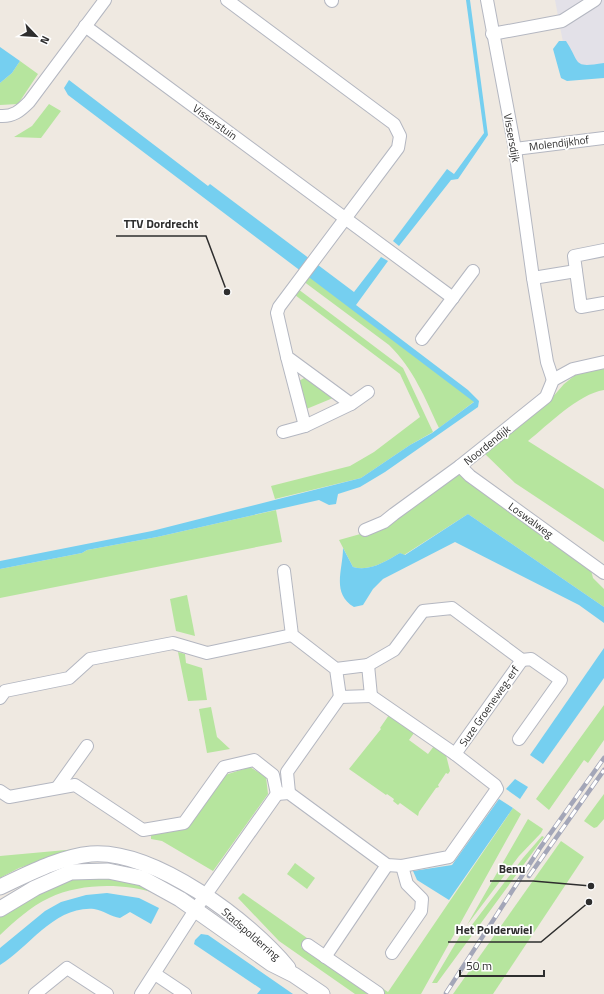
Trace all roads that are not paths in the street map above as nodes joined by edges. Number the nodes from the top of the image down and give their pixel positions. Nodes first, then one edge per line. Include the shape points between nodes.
1 (105, 0) edge
2 (227, 0) edge
3 (487, 0) edge
4 (595, 0) edge
5 (85, 26) junction
6 (492, 34) junction
7 (0, 116) edge
8 (604, 138) edge
9 (515, 149) junction
10 (345, 218) junction
11 (604, 250) edge
12 (473, 271) dead end
13 (576, 272) junction
14 (533, 278) junction
15 (452, 298) junction
16 (604, 303) edge
17 (422, 339) dead end
18 (287, 357) junction
19 (604, 362) edge
20 (553, 380) junction
21 (368, 392) dead end
22 (352, 404) junction
23 (305, 426) junction
24 (283, 432) dead end
25 (460, 466) junction
26 (365, 530) dead end
27 (284, 571) dead end
28 (604, 572) edge
29 (292, 635) junction
30 (522, 660) junction
31 (368, 665) junction
32 (336, 668) junction
33 (371, 696) junction
34 (340, 697) junction
35 (0, 698) edge
36 (519, 739) dead end
37 (87, 746) dead end
38 (455, 754) junction
39 (287, 772) junction
40 (273, 775) junction
41 (57, 788) junction
42 (0, 791) edge
43 (289, 793) junction
44 (276, 794) junction
45 (387, 865) junction
46 (402, 866) junction
47 (0, 887) edge
48 (205, 896) junction
49 (0, 908) edge
50 (195, 910) junction
51 (308, 945) dead end
52 (392, 953) dead end
53 (325, 957) junction
54 (155, 974) junction
55 (294, 975) junction
56 (378, 993) edge
57 (35, 994) edge
58 (107, 994) edge
59 (140, 994) edge
60 (185, 994) edge
61 (322, 994) edge

1 - 5 street
2 - 10 street via 394,124 400,136 398,148
3 - 6 street, Vissersdijk
4 - 6 street via 562,22
5 - 7 street via 29,102 17,114
5 - 10 street, Visserstuin
6 - 9 street, Vissersdijk
8 - 9 street, Molendijkhof
9 - 14 street, Vissersdijk
10 - 15 street, Visserstuin
10 - 18 street via 279,307 277,313
11 - 13 street via 574,256
12 - 15 street
13 - 14 street
13 - 16 street via 581,307
14 - 20 street, Vissersdijk via 547,362
15 - 17 street
18 - 22 street
18 - 23 street
19 - 20 street via 572,369
20 - 25 street, Noordendijk via 546,397
21 - 22 street
22 - 23 street
23 - 24 street
25 - 26 street, Noordendijk via 384,522
25 - 28 street, Loswalweg via 470,476
27 - 29 street
29 - 32 street
29 - 35 street via 207,653 173,643 90,659 69,678 5,691
30 - 31 street, Suze Groeneweg-erf via 452,608 423,611 394,650
30 - 36 street via 531,659 562,680
30 - 38 street, Suze Groeneweg-erf
31 - 32 street, Suze Groeneweg-erf
31 - 33 street
32 - 34 street
33 - 34 street
33 - 38 street, Suze Groeneweg-erf
34 - 39 street
37 - 41 street
38 - 46 street, Suze Groeneweg-erf via 495,785 496,792 449,857
39 - 40 street
39 - 43 street
40 - 41 street via 254,760 224,767 184,824 143,830 75,784
40 - 44 street
41 - 42 street via 10,797
43 - 44 street
43 - 45 street
44 - 48 street
45 - 46 street, Suze Groeneweg-erf
45 - 53 street
46 - 52 street via 407,884 422,899 421,911
47 - 48 street, Stadspolderring via 65,860 91,854 122,856 154,867
48 - 50 street
48 - 55 street, Stadspolderring via 279,956
49 - 50 street, Stadspolderring via 70,872 108,871 142,878
50 - 54 street
50 - 55 street, Stadspolderring via 272,964
51 - 53 street
53 - 56 street
54 - 59 street
54 - 60 street
55 - 61 street, Stadspolderring
57 - 58 street via 67,968

